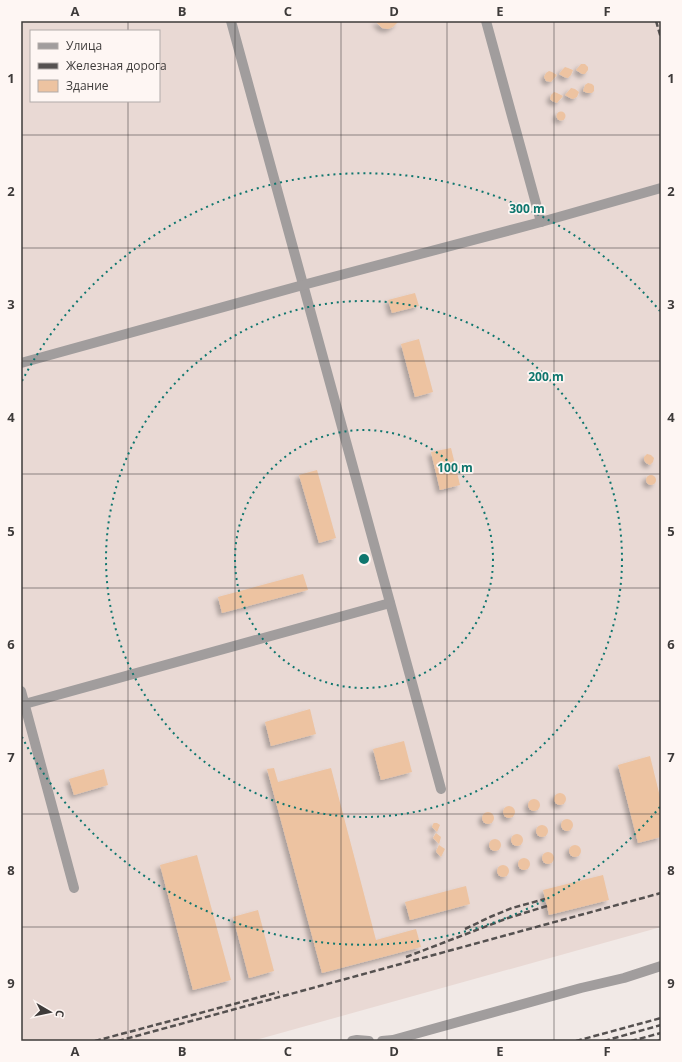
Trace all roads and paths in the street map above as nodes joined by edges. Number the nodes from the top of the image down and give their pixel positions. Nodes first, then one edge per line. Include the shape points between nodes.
1 (231, 21) edge
2 (486, 21) edge
3 (661, 188) edge
4 (541, 222) junction
5 (303, 285) junction
6 (21, 363) edge
7 (390, 603) junction
8 (21, 691) edge
9 (23, 704) edge
10 (441, 789) dead end
11 (74, 888) dead end
12 (661, 966) edge
13 (352, 1041) edge
14 (369, 1041) edge
15 (382, 1041) edge

1 - 5 lane
2 - 4 lane
3 - 4 lane
4 - 5 lane
5 - 6 lane
5 - 7 lane
7 - 9 lane
7 - 10 lane
8 - 9 lane
9 - 11 lane
12 - 15 lane
13 - 14 lane

